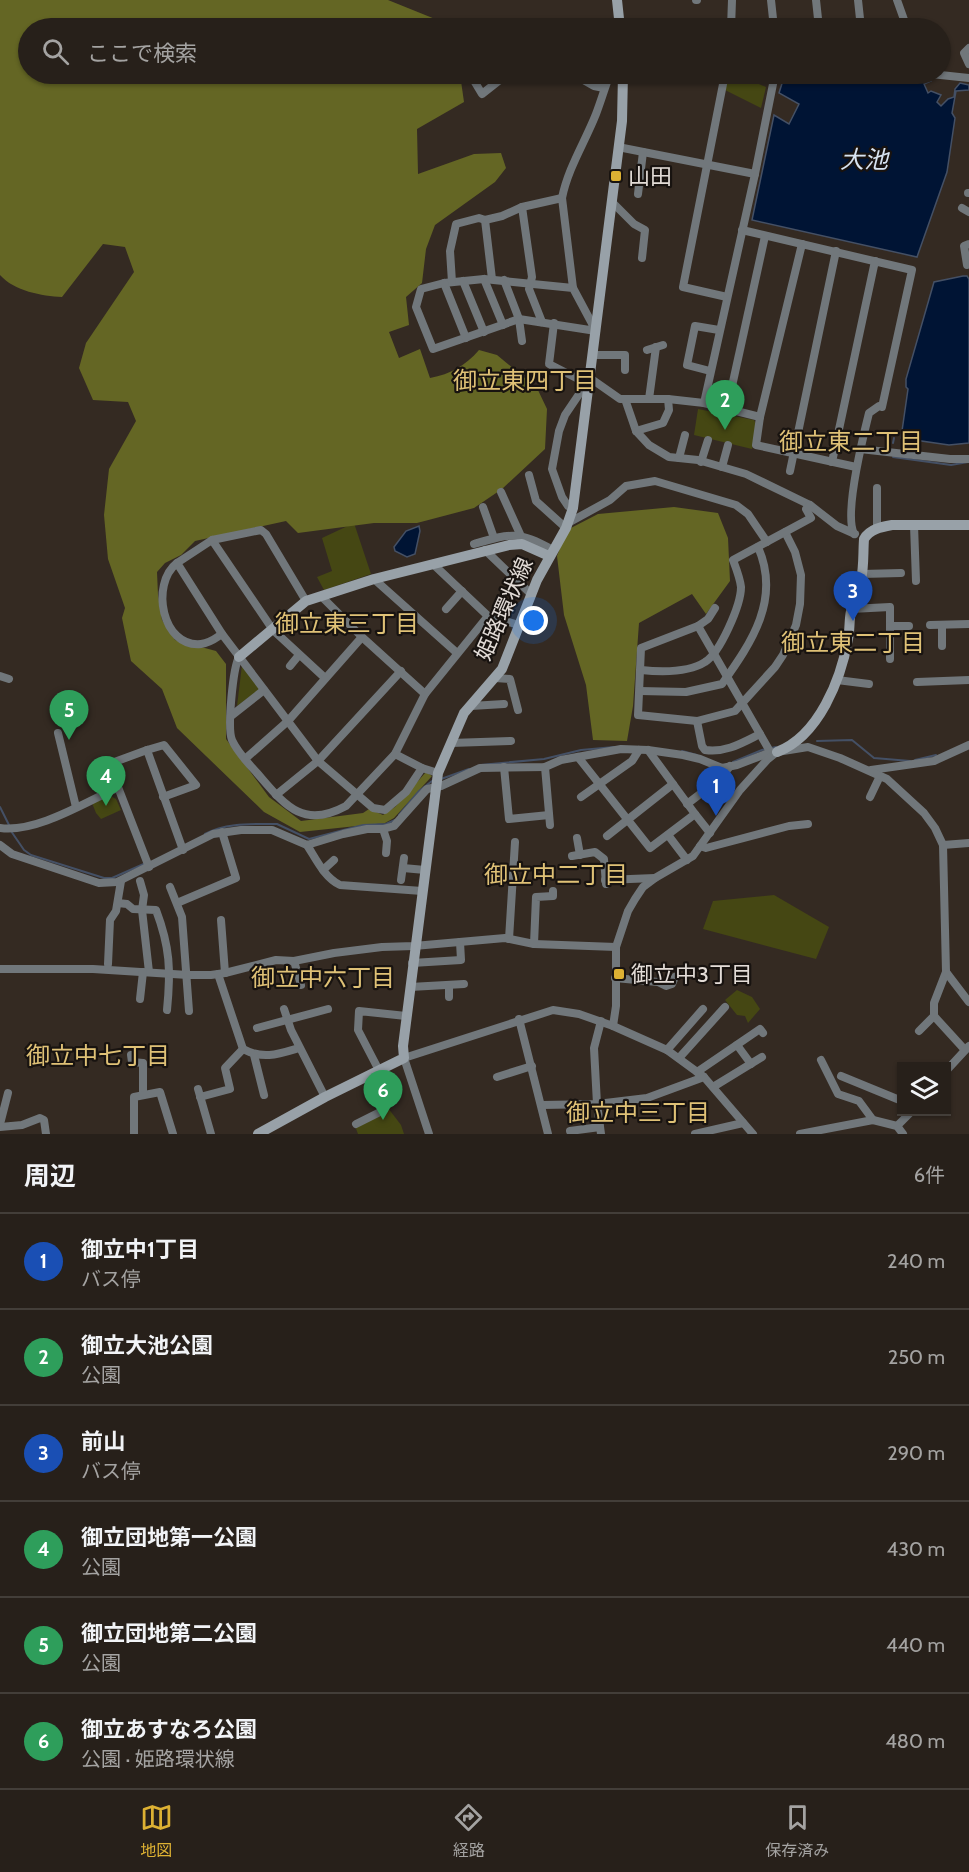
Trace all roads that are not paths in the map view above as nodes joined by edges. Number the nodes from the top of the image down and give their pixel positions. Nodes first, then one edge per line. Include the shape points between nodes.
1 (617, 0) edge
2 (732, 0) edge
3 (771, 0) edge
4 (816, 0) edge
5 (858, 0) edge
6 (897, 0) edge
7 (619, 18) edge
8 (731, 18) edge
9 (773, 18) edge
10 (818, 18) edge
11 (860, 18) edge
12 (903, 18) edge
13 (969, 48) edge
14 (969, 64) edge
15 (951, 76) edge
16 (969, 78) edge
17 (476, 84) edge
18 (492, 84) edge
19 (590, 84) edge
20 (606, 84) edge
21 (623, 84) edge
22 (723, 84) edge
23 (773, 84) edge
24 (604, 88) junction
25 (618, 147) junction
26 (644, 152) junction
27 (708, 165) junction
28 (755, 174) junction
29 (638, 194) dead end
30 (562, 198) junction
31 (612, 202) junction
32 (522, 207) junction
33 (485, 220) junction
34 (742, 230) junction
35 (765, 236) junction
36 (802, 244) junction
37 (969, 244) edge
38 (836, 252) junction
39 (642, 258) dead end
40 (875, 261) junction
41 (968, 265) dead end
42 (488, 279) junction
43 (504, 280) junction
44 (463, 281) junction
45 (448, 282) junction
46 (530, 283) junction
47 (573, 288) junction
48 (727, 297) junction
49 (519, 319) junction
50 (542, 322) junction
51 (554, 323) junction
52 (502, 325) junction
53 (718, 330) junction
54 (596, 331) junction
55 (484, 332) junction
56 (466, 338) junction
57 (522, 341) dead end
58 (647, 350) dead end
59 (593, 355) junction
60 (625, 370) dead end
61 (710, 371) junction
62 (588, 381) junction
63 (625, 399) junction
64 (649, 399) junction
65 (668, 399) junction
66 (704, 403) junction
67 (727, 409) junction
68 (760, 417) junction
69 (636, 431) junction
70 (685, 435) dead end
71 (708, 440) dead end
72 (728, 445) dead end
73 (860, 449) junction
74 (794, 453) junction
75 (679, 458) junction
76 (969, 459) edge
77 (701, 462) junction
78 (832, 462) junction
79 (722, 467) junction
80 (856, 467) junction
81 (790, 471) dead end
82 (529, 475) dead end
83 (877, 488) dead end
84 (501, 492) dead end
85 (810, 506) junction
86 (483, 507) dead end
87 (573, 508) junction
88 (914, 525) junction
89 (969, 525) edge
90 (567, 526) junction
91 (877, 529) junction
92 (785, 532) junction
93 (520, 534) junction
94 (859, 536) junction
95 (494, 538) junction
96 (212, 540) junction
97 (767, 542) junction
98 (474, 544) dead end
99 (758, 547) junction
100 (485, 550) junction
101 (551, 553) junction
102 (177, 563) junction
103 (433, 564) junction
104 (901, 573) dead end
105 (862, 574) junction
106 (374, 579) junction
107 (916, 581) dead end
108 (462, 591) junction
109 (531, 594) junction
110 (321, 596) junction
111 (306, 601) junction
112 (715, 608) dead end
113 (446, 609) dead end
114 (851, 609) junction
115 (488, 616) junction
116 (969, 624) edge
117 (930, 625) dead end
118 (942, 625) junction
119 (519, 626) junction
120 (698, 626) junction
121 (890, 626) junction
122 (909, 626) dead end
123 (273, 630) junction
124 (222, 634) junction
125 (362, 637) junction
126 (942, 646) dead end
127 (457, 652) junction
128 (714, 654) junction
129 (299, 655) junction
130 (239, 657) junction
131 (890, 659) dead end
132 (290, 666) dead end
133 (641, 670) junction
134 (401, 671) junction
135 (0, 676) edge
136 (325, 678) junction
137 (495, 678) junction
138 (727, 678) junction
139 (9, 679) dead end
140 (837, 680) junction
141 (969, 680) edge
142 (917, 682) dead end
143 (869, 684) dead end
144 (264, 690) junction
145 (640, 691) junction
146 (425, 694) junction
147 (504, 704) dead end
148 (743, 704) junction
149 (471, 706) junction
150 (518, 710) dead end
151 (231, 716) junction
152 (288, 721) junction
153 (697, 721) junction
154 (58, 733) dead end
155 (760, 734) junction
156 (511, 741) dead end
157 (451, 743) junction
158 (969, 745) edge
159 (147, 750) junction
160 (639, 750) junction
161 (648, 750) junction
162 (772, 751) junction
163 (395, 754) junction
164 (579, 757) junction
165 (244, 759) junction
166 (318, 761) junction
167 (504, 766) junction
168 (730, 766) junction
169 (545, 767) junction
170 (422, 768) junction
171 (871, 771) junction
172 (880, 776) junction
173 (437, 779) junction
174 (599, 783) junction
175 (673, 784) junction
176 (117, 788) junction
177 (356, 794) junction
178 (276, 795) junction
179 (163, 797) junction
180 (581, 797) dead end
181 (870, 797) dead end
182 (687, 804) junction
183 (76, 807) junction
184 (695, 814) junction
185 (549, 815) junction
186 (628, 820) junction
187 (808, 824) dead end
188 (550, 825) dead end
189 (5, 828) edge
190 (383, 829) junction
191 (222, 832) junction
192 (710, 833) junction
193 (668, 835) junction
194 (607, 836) dead end
195 (577, 838) dead end
196 (515, 842) dead end
197 (969, 843) edge
198 (307, 844) junction
199 (0, 845) edge
200 (943, 845) junction
201 (182, 846) junction
202 (700, 846) junction
203 (386, 853) dead end
204 (404, 858) dead end
205 (334, 860) dead end
206 (687, 861) junction
207 (149, 867) junction
208 (403, 868) junction
209 (323, 870) junction
210 (424, 870) junction
211 (655, 878) junction
212 (401, 880) dead end
213 (122, 881) junction
214 (140, 881) dead end
215 (170, 887) dead end
216 (422, 891) junction
217 (553, 891) dead end
218 (118, 903) junction
219 (177, 903) junction
220 (142, 910) junction
221 (221, 920) dead end
222 (509, 939) junction
223 (460, 942) junction
224 (534, 944) junction
225 (414, 946) junction
226 (616, 947) junction
227 (294, 961) junction
228 (412, 963) junction
229 (108, 964) dead end
230 (0, 969) edge
231 (146, 972) junction
232 (946, 972) junction
233 (171, 973) junction
234 (222, 973) junction
235 (188, 975) junction
236 (675, 977) dead end
237 (615, 978) junction
238 (464, 984) dead end
239 (301, 985) dead end
240 (449, 985) junction
241 (410, 987) junction
242 (449, 997) dead end
243 (140, 999) dead end
244 (969, 1002) edge
245 (725, 1007) dead end
246 (284, 1009) dead end
247 (328, 1009) dead end
248 (168, 1010) dead end
249 (703, 1010) dead end
250 (189, 1011) dead end
251 (406, 1016) junction
252 (934, 1016) junction
253 (519, 1019) junction
254 (287, 1020) junction
255 (601, 1021) junction
256 (613, 1026) junction
257 (257, 1028) dead end
258 (919, 1031) dead end
259 (763, 1033) dead end
260 (737, 1045) junction
261 (299, 1048) junction
262 (967, 1048) edge
263 (243, 1049) junction
264 (667, 1050) junction
265 (131, 1055) dead end
266 (254, 1055) junction
267 (762, 1057) dead end
268 (405, 1058) junction
269 (679, 1058) junction
270 (821, 1060) dead end
271 (751, 1064) junction
272 (532, 1066) junction
273 (951, 1066) edge
274 (379, 1070) junction
275 (501, 1073) dead end
276 (701, 1074) junction
277 (841, 1076) dead end
278 (713, 1087) junction
279 (8, 1093) dead end
280 (143, 1094) junction
281 (264, 1095) dead end
282 (325, 1097) junction
283 (897, 1099) edge
284 (597, 1104) junction
285 (542, 1105) junction
286 (907, 1116) edge
287 (873, 1120) junction
288 (743, 1123) junction
289 (356, 1124) dead end
290 (0, 1126) edge
291 (897, 1126) junction
292 (278, 1129) edge
293 (601, 1130) edge
294 (570, 1131) dead end
295 (46, 1134) edge
296 (134, 1134) edge
297 (173, 1134) edge
298 (211, 1134) edge
299 (258, 1134) edge
300 (429, 1134) edge
301 (548, 1134) edge
302 (695, 1134) edge
303 (753, 1134) edge
304 (800, 1134) edge
305 (903, 1134) edge

1 - 7 main road
2 - 8 street
3 - 9 street
4 - 10 street
5 - 11 street
6 - 12 street
13 - 14 street via 964,53
15 - 16 street
17 - 18 street via 482,93
19 - 24 street
20 - 24 street
21 - 25 main road, 姫路環状線
22 - 27 street
23 - 28 street
24 - 30 street
25 - 26 street
25 - 31 main road, 姫路環状線
26 - 27 street
26 - 29 street
27 - 28 street
27 - 48 street via 683,287
28 - 34 street
30 - 32 street
30 - 47 street
31 - 39 street via 645,230
31 - 54 main road, 姫路環状線
32 - 33 street
32 - 46 street
33 - 42 street
33 - 45 street via 456,224
34 - 35 street
34 - 48 street
35 - 36 street
35 - 67 street
36 - 38 street
36 - 68 street
37 - 41 street via 964,246
38 - 40 street
38 - 74 street
40 - 73 street via 912,270 882,407 868,413
40 - 78 street
42 - 43 street
42 - 44 street
42 - 52 street
43 - 46 street
43 - 49 street
44 - 45 street
44 - 55 street
45 - 56 street
45 - 56 street via 421,289 416,307 433,349
46 - 47 street
46 - 50 street
47 - 54 street
48 - 53 street
49 - 50 street
49 - 52 street
49 - 57 street
50 - 51 street
51 - 54 street
51 - 62 street via 549,364
52 - 55 street
53 - 61 street
53 - 61 street via 695,326 687,364
54 - 59 main road, 姫路環状線
55 - 56 street
58 - 64 street via 660,346
59 - 60 street via 625,355
59 - 62 main road, 姫路環状線
61 - 66 street
62 - 63 street
62 - 87 main road, 姫路環状線
62 - 87 street via 565,415 552,469 562,497
63 - 64 street
63 - 69 street
64 - 65 street
65 - 66 street
65 - 69 street via 669,410 663,423
66 - 67 street
67 - 68 street
68 - 74 street via 756,445
69 - 75 street via 649,445 669,457
70 - 75 street
71 - 77 street
72 - 79 street
73 - 76 street
73 - 80 street
74 - 78 street
74 - 81 street
75 - 77 street
77 - 79 street
78 - 80 street
79 - 85 street via 746,474
80 - 94 street via 851,524
82 - 90 street via 537,501
83 - 91 street
84 - 93 street
85 - 92 street via 806,508 811,518
85 - 94 street
86 - 95 street
87 - 90 main road, 姫路環状線
88 - 89 main road
88 - 91 main road
88 - 107 street
90 - 97 street via 626,486 655,482 736,505 748,514
90 - 101 main road, 姫路環状線
91 - 94 main road
92 - 97 street
92 - 148 street via 801,575 796,625 775,668
93 - 95 street
93 - 101 street
94 - 105 main road
95 - 98 street
96 - 102 street
96 - 111 street via 261,530
96 - 123 street
97 - 99 street
99 - 128 street via 734,560 741,588 735,613
99 - 138 street via 767,575 764,610
100 - 101 main road via 522,544
100 - 103 main road
100 - 109 street
101 - 109 main road, 姫路環状線
102 - 124 street
102 - 124 street via 165,575 162,591 173,631 179,638 199,644
103 - 106 main road
103 - 108 street
104 - 105 street
105 - 114 main road
106 - 110 main road
106 - 127 street
108 - 113 street
108 - 115 street
109 - 119 main road, 姫路環状線
110 - 111 main road
110 - 125 street
111 - 123 main road
112 - 120 street
114 - 121 street via 890,607
114 - 140 main road via 849,637
115 - 119 street
115 - 127 street
116 - 118 street
117 - 118 street
118 - 126 street
119 - 137 main road, 姫路環状線 via 509,655
120 - 128 street
120 - 133 street via 641,648
121 - 122 street
121 - 131 street
123 - 129 street
123 - 130 main road
124 - 130 street
125 - 134 street
125 - 136 street
127 - 146 street
128 - 133 street via 695,667
128 - 138 street
129 - 132 street
129 - 136 street
130 - 144 street
130 - 151 street
133 - 145 street
134 - 146 street
134 - 166 street
135 - 139 street
136 - 152 street
137 - 149 main road, 姫路環状線
137 - 150 street via 510,679
138 - 145 street via 722,684 686,692
138 - 148 street
140 - 143 street
140 - 162 main road via 813,723 792,743
141 - 142 street
144 - 151 street
144 - 152 street
145 - 153 street via 638,715
146 - 163 street
147 - 149 street
148 - 153 street via 735,711
148 - 155 street
149 - 157 main road, 姫路環状線
151 - 165 street via 232,741
152 - 165 street
152 - 166 street
153 - 155 street via 705,750 730,749
154 - 183 street
155 - 162 street
156 - 157 street
157 - 173 main road, 姫路環状線
158 - 171 street via 934,761
159 - 176 street via 108,764
159 - 179 street
159 - 179 street via 164,745 196,785
160 - 161 street
160 - 164 street via 621,749
160 - 174 street via 632,761
161 - 168 street via 700,759 722,768
161 - 175 street
162 - 168 street
162 - 171 street via 808,747
162 - 192 street
163 - 170 street
163 - 177 street
164 - 169 street
164 - 174 street
165 - 178 street
166 - 177 street
166 - 178 street
167 - 169 street
167 - 173 street via 480,768 441,786
167 - 185 street via 509,819
168 - 182 street via 721,778
169 - 185 street
170 - 173 street
170 - 177 street via 406,792 385,810 373,808
171 - 172 street
172 - 181 street
172 - 200 street via 924,813
173 - 190 street via 394,826
173 - 210 main road, 姫路環状線
174 - 180 street
174 - 186 street
175 - 182 street
175 - 186 street
176 - 183 street
176 - 207 street
177 - 178 street via 336,812 307,816
179 - 201 street
182 - 184 street
183 - 189 street via 38,825
184 - 192 street
184 - 193 street
185 - 188 street
186 - 193 street via 650,848
186 - 194 street
187 - 202 street via 706,848
190 - 198 street via 359,830
190 - 203 street
191 - 198 street via 272,830
191 - 201 street
191 - 219 street via 236,878
192 - 202 street
193 - 206 street
195 - 211 street via 576,855 595,852 604,859 606,882
196 - 222 street
197 - 200 street
198 - 209 street
199 - 213 street via 12,854 99,883
200 - 232 street
201 - 207 street
202 - 206 street
204 - 208 street
205 - 209 street
206 - 211 street
207 - 213 street
208 - 210 street
208 - 212 street
209 - 216 street via 340,885
210 - 216 main road, 姫路環状線
211 - 226 street via 635,899
213 - 218 street
214 - 220 street via 144,895
215 - 219 street
216 - 225 main road, 姫路環状線
217 - 224 street via 553,896 536,897
218 - 220 street
218 - 229 street via 110,920
219 - 235 street
220 - 231 street
220 - 233 street via 156,910
221 - 234 street
222 - 223 street
222 - 224 street
223 - 225 street
223 - 228 street via 461,960
224 - 226 street
225 - 227 street
225 - 228 main road, 姫路環状線
226 - 237 street
227 - 234 street via 276,960
227 - 239 street
228 - 241 main road, 姫路環状線
230 - 231 street
231 - 233 street
231 - 243 street
232 - 244 street
232 - 252 street via 934,1003
233 - 235 street
233 - 248 street
234 - 235 street
234 - 263 street
235 - 250 street
236 - 237 street via 666,986
237 - 256 street
238 - 240 street
240 - 241 street
240 - 242 street
241 - 251 main road, 姫路環状線
245 - 269 street
246 - 254 street
247 - 254 street
249 - 264 street
251 - 268 main road, 姫路環状線
251 - 274 street via 359,1011 358,1030
252 - 258 street
252 - 262 street
253 - 255 street via 561,1010
253 - 268 street
253 - 272 street
254 - 257 street
254 - 261 street
255 - 256 street
255 - 284 street via 594,1048
256 - 264 street
259 - 260 street via 760,1029
260 - 271 street
260 - 276 street
261 - 266 street via 272,1057
261 - 282 street
262 - 273 street
263 - 266 street
263 - 298 street via 225,1068 230,1089 199,1093
264 - 269 street
265 - 280 street via 132,1062 143,1063
266 - 281 street
267 - 271 street
268 - 274 main road
268 - 300 street
269 - 276 street
270 - 287 street via 838,1095 859,1101
271 - 278 street
272 - 275 street
272 - 285 street
274 - 282 main road
274 - 289 street via 390,1097 388,1103 384,1110
276 - 278 street
276 - 284 street via 647,1098
277 - 283 street
278 - 288 street
279 - 290 street
280 - 296 street via 134,1096
280 - 297 street via 160,1092
282 - 292 main road
284 - 285 street
284 - 293 street
285 - 301 street
286 - 291 street
287 - 291 street
287 - 304 street
288 - 302 street
288 - 303 street
290 - 295 street via 22,1125 40,1118 44,1120
291 - 305 street
292 - 299 main road
293 - 294 street

